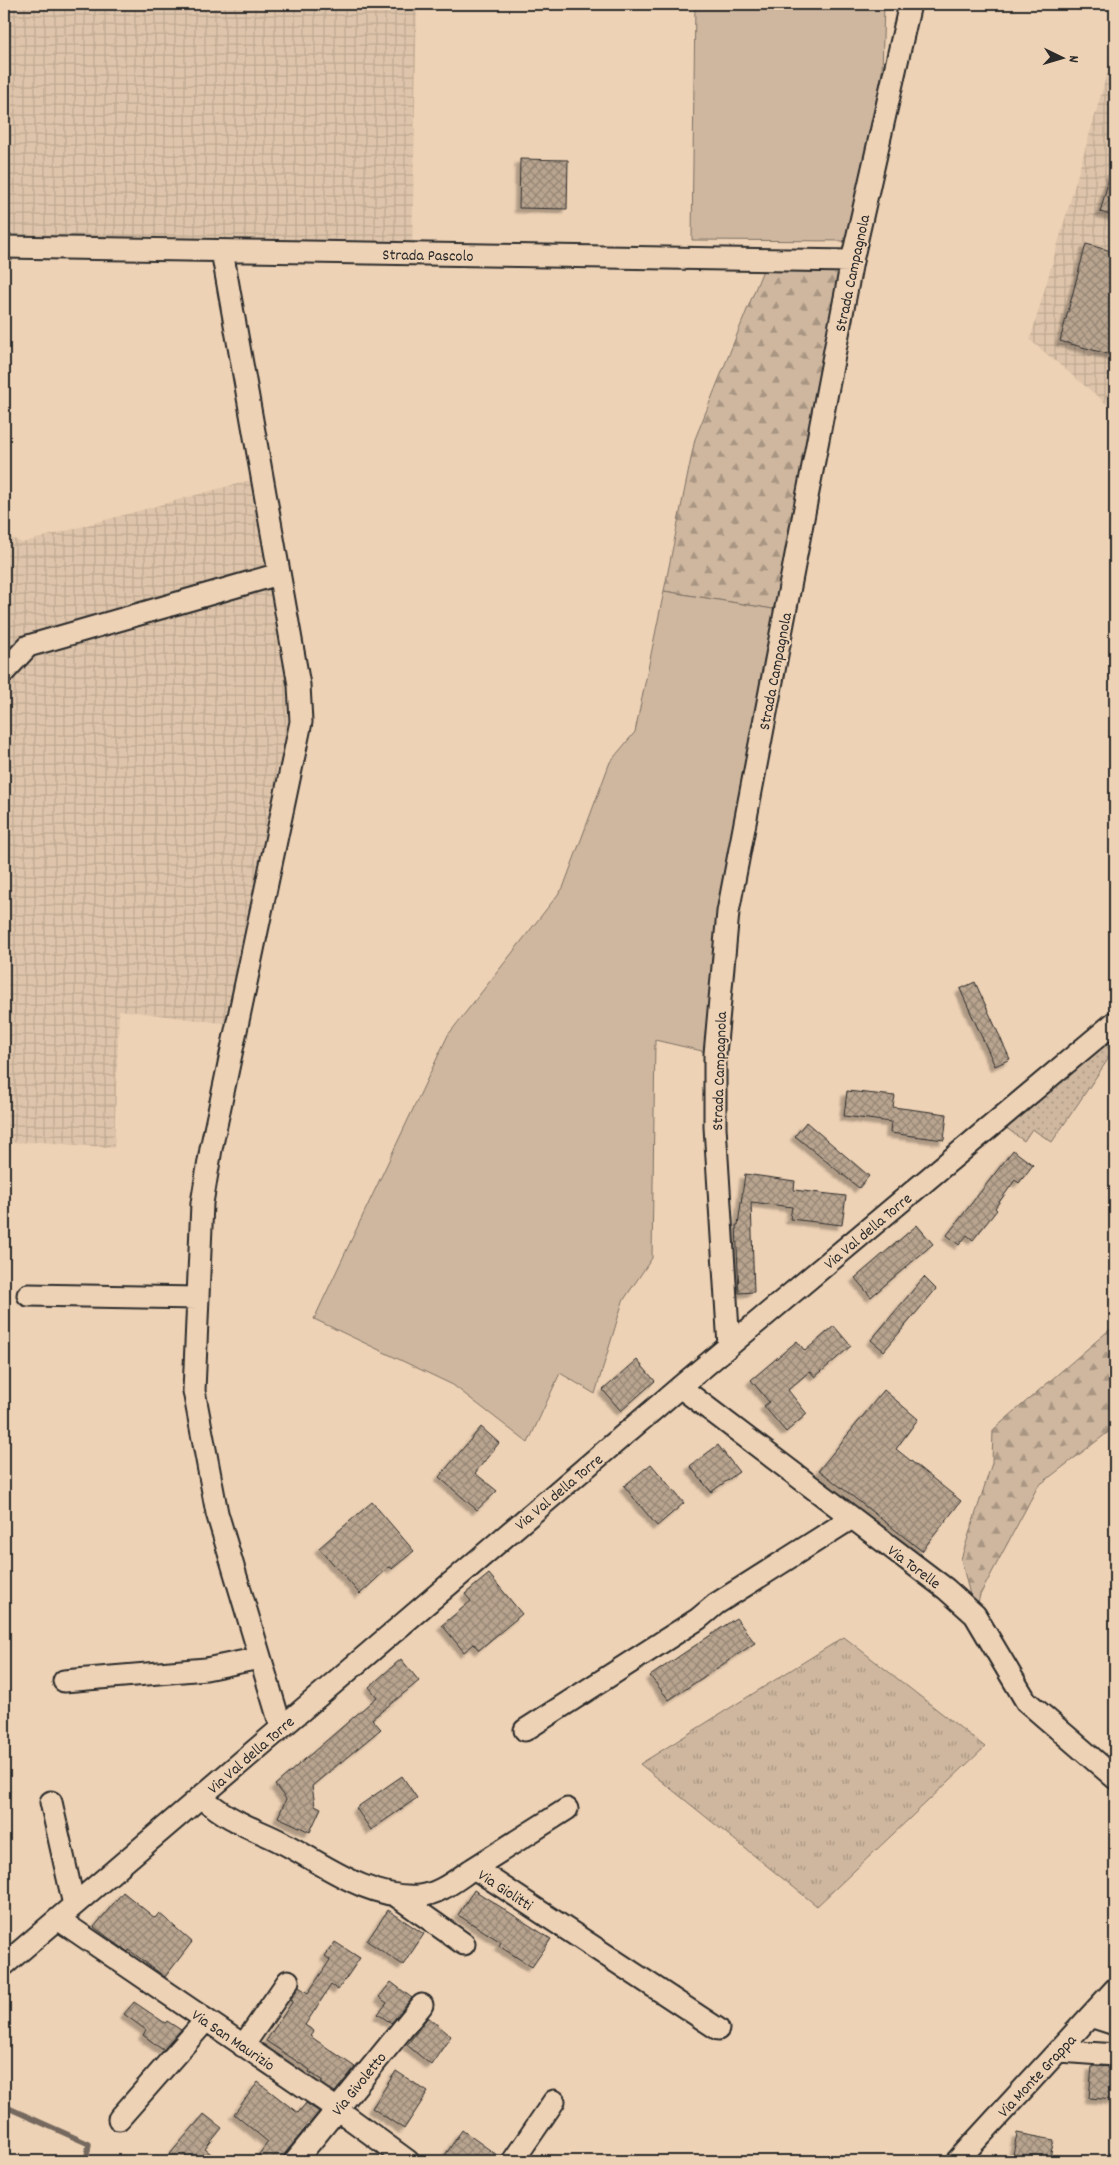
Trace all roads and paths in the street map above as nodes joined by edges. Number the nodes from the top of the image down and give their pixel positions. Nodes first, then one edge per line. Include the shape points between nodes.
1 (910, 4) edge
2 (4, 247) edge
3 (222, 251) junction
4 (852, 261) junction
5 (279, 574) junction
6 (4, 672) edge
7 (1115, 1022) edge
8 (28, 1295) dead end
9 (198, 1298) junction
10 (729, 1346) junction
11 (680, 1387) junction
12 (852, 1518) junction
13 (260, 1658) junction
14 (64, 1681) dead end
15 (281, 1727) junction
16 (525, 1730) dead end
17 (1115, 1778) edge
18 (200, 1797) junction
19 (51, 1802) dead end
20 (567, 1809) dead end
21 (474, 1868) junction
22 (393, 1894) junction
23 (66, 1912) junction
24 (464, 1944) dead end
25 (4, 1964) edge
26 (288, 1981) dead end
27 (1115, 1989) edge
28 (422, 2005) dead end
29 (1090, 2016) junction
30 (206, 2020) junction
31 (1115, 2024) edge
32 (718, 2029) dead end
33 (244, 2046) junction
34 (1059, 2051) junction
35 (1115, 2055) edge
36 (554, 2102) dead end
37 (337, 2110) junction
38 (119, 2119) dead end
39 (295, 2161) edge
40 (408, 2161) edge
41 (513, 2161) edge
42 (957, 2161) edge

1 - 4 street, Strada Campagnola
2 - 3 street, Strada Pascolo
3 - 4 street, Strada Pascolo
3 - 5 street
4 - 10 street, Strada Campagnola via 728,912 715,1054 715,1127
5 - 6 street via 28,646
5 - 9 street via 299,685 301,722 210,1158 202,1203
7 - 10 street, Via Val della Torre
8 - 9 street
9 - 13 street via 194,1391 217,1513
10 - 11 street, Via Val della Torre
11 - 12 street, Via Torelle
11 - 15 street, Via Val della Torre
12 - 16 street
12 - 17 street, Via Torelle via 975,1615 1026,1701
13 - 14 street via 206,1669
13 - 15 street
15 - 18 street, Via Val della Torre
18 - 22 street, Via Giolitti via 234,1820 282,1842 346,1878
18 - 23 street, Via Val della Torre
19 - 23 street
20 - 21 street
21 - 22 street, Via Giolitti via 441,1890 422,1896
21 - 32 street, Via Giolitti
22 - 24 street
23 - 25 street, Via Val della Torre
23 - 30 street, Via San Maurizio
26 - 33 street
27 - 29 street, Via Monte Grappa
28 - 37 street, Via Givoletto
29 - 31 street
29 - 34 street, Via Monte Grappa
30 - 33 street, Via San Maurizio
30 - 38 street
33 - 37 street, Via San Maurizio
34 - 35 street
34 - 42 street, Via Monte Grappa
36 - 41 street
37 - 39 street, Via Givoletto
37 - 40 street, Via San Maurizio

